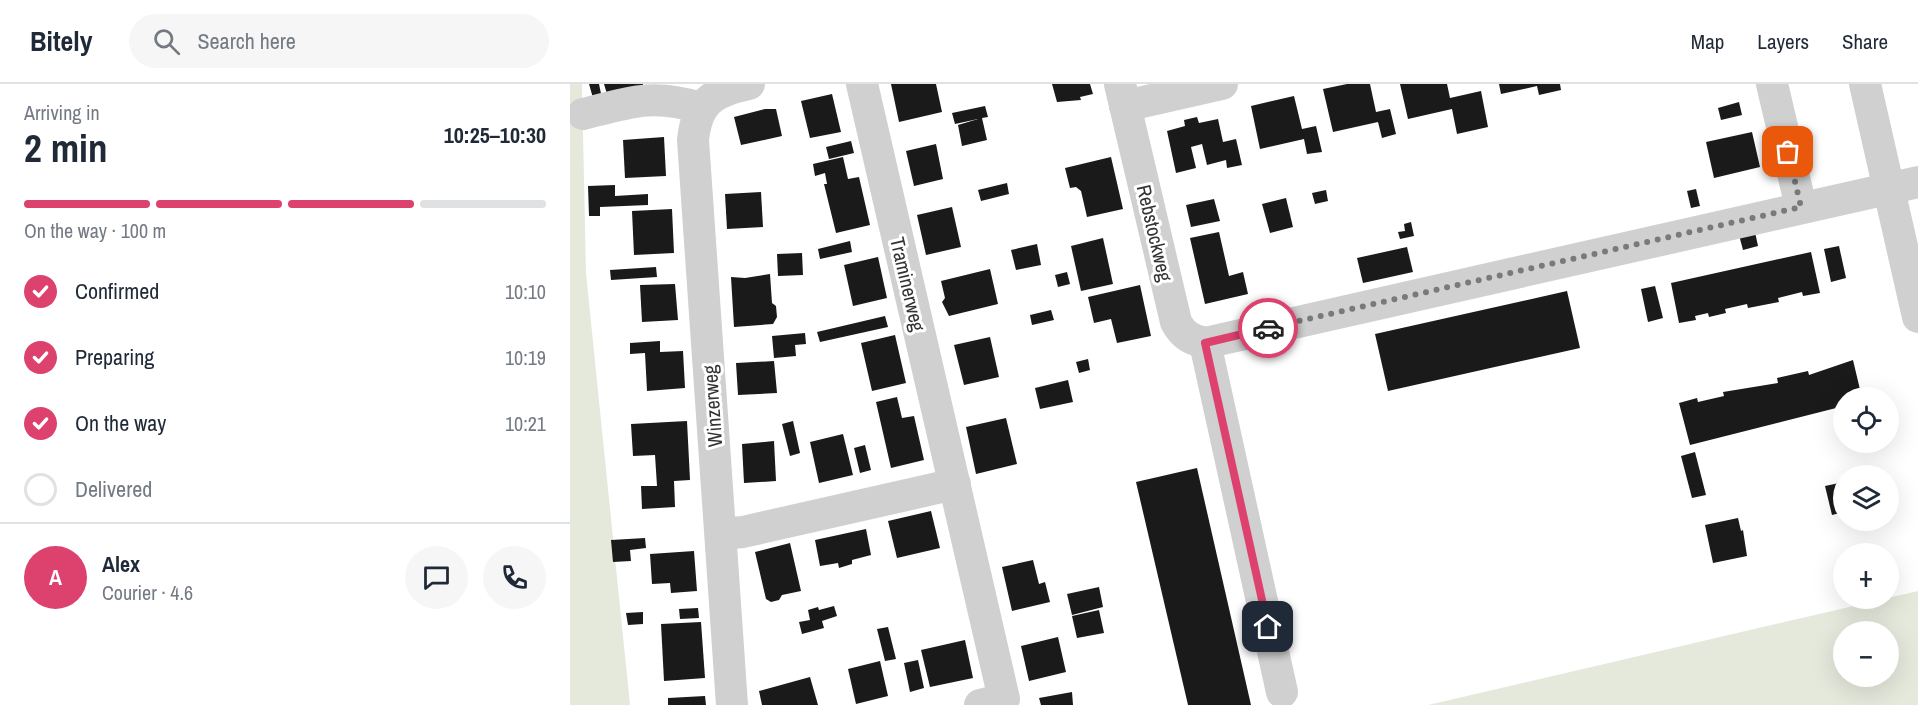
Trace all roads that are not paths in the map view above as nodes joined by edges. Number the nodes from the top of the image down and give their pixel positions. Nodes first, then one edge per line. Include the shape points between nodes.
1 (749, 84) edge
2 (862, 84) edge
3 (1222, 84) edge
4 (1772, 84) edge
5 (1865, 84) edge
6 (1123, 95) edge
7 (701, 108) junction
8 (583, 114) dead end
9 (1904, 185) edge
10 (1801, 207) junction
11 (1918, 317) edge
12 (1205, 343) junction
13 (955, 484) junction
14 (721, 534) junction
15 (1282, 692) dead end
16 (996, 703) edge
17 (732, 705) edge

1 - 7 street via 718,93
2 - 13 street, Traminerweg
3 - 6 street, Rebstockweg
4 - 10 street
5 - 9 street
6 - 12 street, Rebstockweg via 1176,322 1182,333
7 - 8 street via 679,101 645,99
7 - 14 street, Winzerweg via 693,140
9 - 10 street
9 - 11 street
10 - 12 street
12 - 15 street
13 - 14 street
13 - 16 street, Traminerweg
14 - 17 street, Winzerweg

